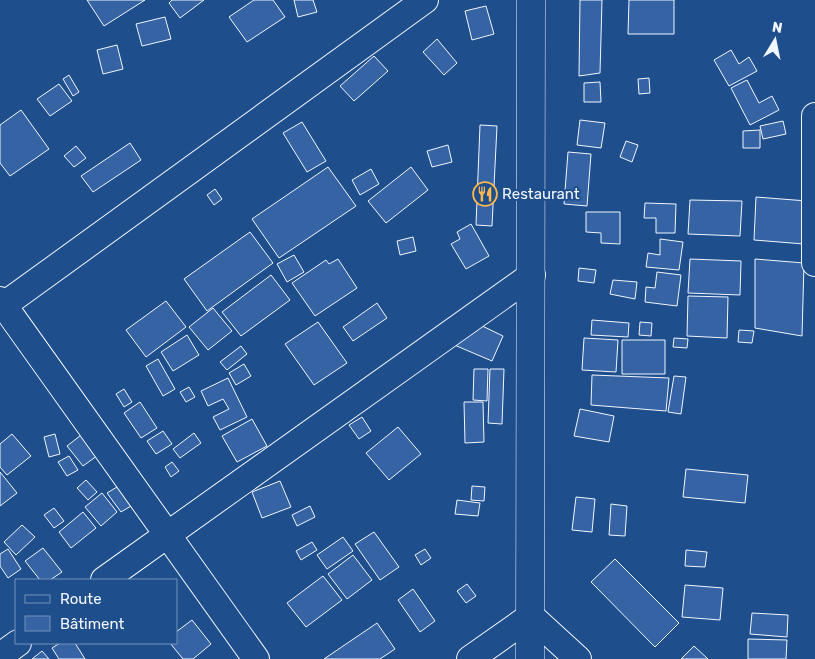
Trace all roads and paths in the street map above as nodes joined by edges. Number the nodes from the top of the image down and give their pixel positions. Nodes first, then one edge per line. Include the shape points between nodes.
1 (425, 0) edge
2 (531, 0) edge
3 (815, 116) edge
4 (815, 263) edge
5 (532, 275) junction
6 (2, 302) edge
7 (168, 534) junction
8 (105, 579) edge
9 (531, 616) junction
10 (17, 644) edge
11 (0, 656) edge
12 (256, 659) edge
13 (470, 659) edge
14 (530, 659) edge
15 (578, 659) edge

1 - 6 street
2 - 5 main road
3 - 4 street
5 - 7 street
5 - 9 main road
6 - 7 street
7 - 8 street
7 - 12 street
9 - 13 street
9 - 14 main road
9 - 15 street
10 - 11 street

